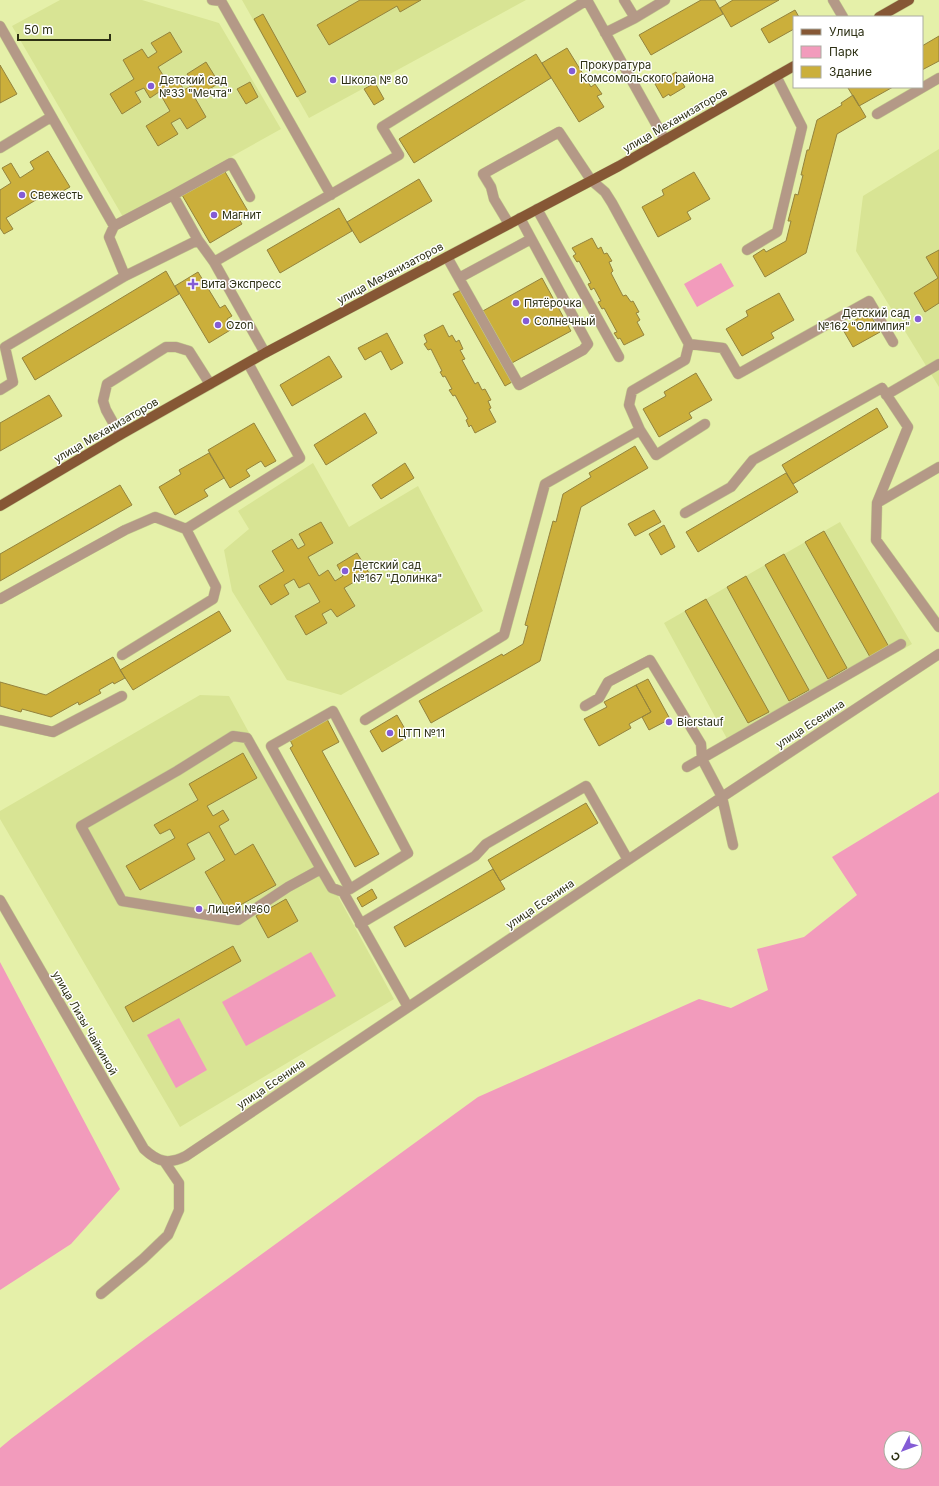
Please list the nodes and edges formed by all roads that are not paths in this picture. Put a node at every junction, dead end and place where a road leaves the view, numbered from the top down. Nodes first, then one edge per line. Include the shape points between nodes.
1 (212, 0) edge
2 (587, 0) edge
3 (624, 0) edge
4 (665, 0) edge
5 (833, 0) edge
6 (909, 0) edge
7 (842, 16) edge
8 (881, 16) edge
9 (635, 18) junction
10 (0, 26) edge
11 (605, 33) junction
12 (793, 67) edge
13 (776, 76) junction
14 (939, 78) edge
15 (923, 87) edge
16 (922, 88) edge
17 (877, 114) dead end
18 (51, 117) junction
19 (665, 140) junction
20 (0, 148) edge
21 (591, 180) junction
22 (173, 195) junction
23 (331, 195) junction
24 (250, 197) dead end
25 (538, 208) junction
26 (520, 218) junction
27 (509, 224) junction
28 (114, 226) junction
29 (531, 239) junction
30 (198, 240) junction
31 (747, 250) dead end
32 (447, 257) junction
33 (214, 262) junction
34 (125, 276) junction
35 (459, 278) junction
36 (893, 342) dead end
37 (689, 344) junction
38 (265, 353) junction
39 (619, 357) dead end
40 (248, 363) junction
41 (939, 364) edge
42 (210, 384) junction
43 (0, 390) edge
44 (886, 395) junction
45 (704, 424) dead end
46 (640, 430) junction
47 (120, 435) junction
48 (939, 467) edge
49 (876, 503) junction
50 (0, 506) edge
51 (685, 513) dead end
52 (186, 529) junction
53 (0, 599) edge
54 (939, 627) edge
55 (901, 644) dead end
56 (939, 654) edge
57 (122, 655) dead end
58 (122, 696) dead end
59 (585, 706) dead end
60 (0, 720) edge
61 (365, 720) dead end
62 (702, 759) junction
63 (687, 767) dead end
64 (722, 797) junction
65 (733, 845) dead end
66 (628, 860) junction
67 (321, 869) junction
68 (346, 891) junction
69 (0, 900) edge
70 (360, 924) junction
71 (408, 1007) junction
72 (152, 1157) joint
73 (164, 1161) junction
74 (102, 1294) dead end

1 - 23 street via 221,1
2 - 11 street
2 - 23 street via 382,127 399,155
3 - 9 street
4 - 9 street
5 - 7 street
6 - 8 main road
9 - 11 street
10 - 18 street
11 - 19 street
12 - 13 main road, улица Механизаторов
13 - 19 main road, улица Механизаторов
13 - 31 street via 802,126 777,232
14 - 15 street
16 - 17 street
18 - 20 street
18 - 28 street
19 - 21 main road, улица Механизаторов
21 - 25 main road, улица Механизаторов
21 - 27 street via 559,132 483,174
21 - 37 street via 605,192 612,203
22 - 24 street via 231,163
22 - 28 street
22 - 30 street
23 - 33 street
25 - 26 main road, улица Механизаторов
25 - 39 street
26 - 27 main road, улица Механизаторов
26 - 29 street
27 - 32 main road, улица Механизаторов
28 - 34 street via 109,237
29 - 35 street
29 - 35 street via 588,344 577,354 518,385
30 - 33 street
30 - 34 street
32 - 35 street
32 - 38 main road, улица Механизаторов
33 - 38 street
34 - 43 street via 5,347 14,382
36 - 37 street via 869,301 738,374 723,348
37 - 46 street via 685,360 632,391 629,405
38 - 40 main road, улица Механизаторов
40 - 42 main road, улица Механизаторов
40 - 52 street via 300,458
41 - 44 street
42 - 47 main road, улица Механизаторов
42 - 47 street via 189,351 166,347 107,384 103,401
44 - 49 street via 908,427
44 - 51 street via 882,388 753,460 731,487
45 - 46 street via 656,455
46 - 61 street via 545,484 504,635
47 - 50 main road, улица Механизаторов
48 - 49 street
49 - 54 street via 876,540
52 - 53 street via 155,517 124,530
52 - 57 street via 216,587 213,598
55 - 62 street
56 - 64 street, улица Есенина
58 - 60 street via 53,732
59 - 62 street via 599,698 608,682 650,660 701,744
62 - 63 street
62 - 64 street
64 - 65 street
64 - 66 street, улица Есенина
66 - 70 street via 586,786 486,844 476,856
66 - 71 street, улица Есенина
67 - 67 street via 247,738 233,736 81,826 122,901 238,920
67 - 68 street via 332,888
68 - 68 street via 271,746 333,711 408,853
68 - 70 street
69 - 72 street, улица Лизы Чайкиной via 144,1149
70 - 71 street
71 - 73 street, улица Есенина via 186,1156 176,1161
72 - 73 street, улица Есенина
73 - 74 street via 179,1183 179,1210 168,1235

